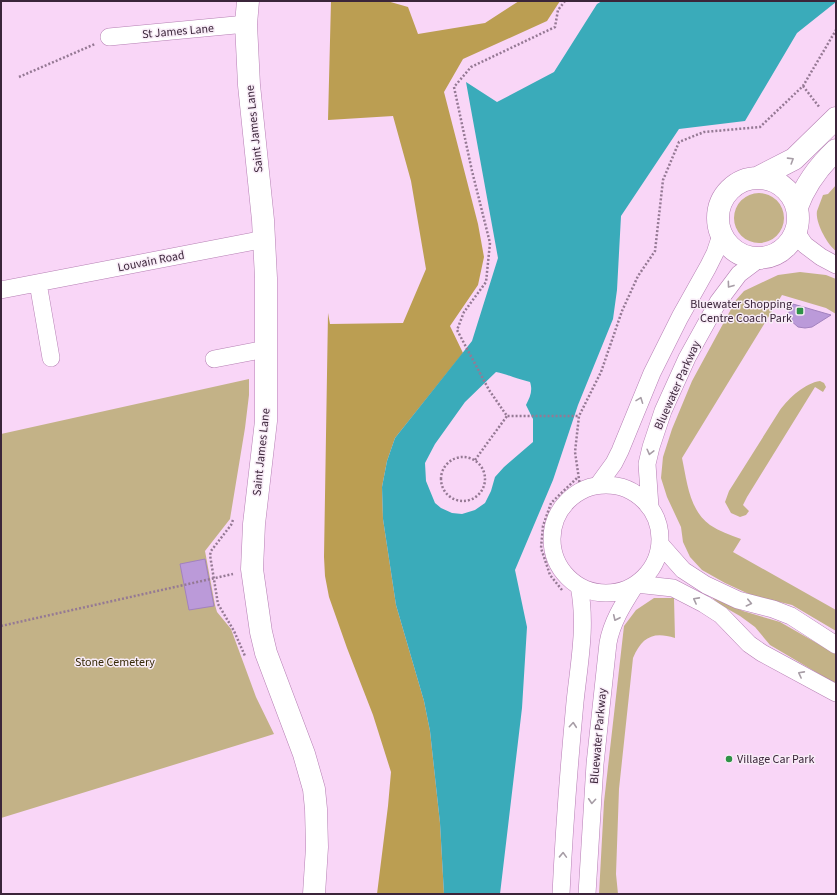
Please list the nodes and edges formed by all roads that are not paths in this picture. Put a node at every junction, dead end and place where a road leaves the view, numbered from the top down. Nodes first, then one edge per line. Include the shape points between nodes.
1 (248, 1) edge
2 (246, 24) junction
3 (109, 37) road end
4 (829, 114) edge
5 (836, 150) edge
6 (757, 178) junction
7 (797, 207) junction
8 (796, 232) junction
9 (721, 235) junction
10 (265, 239) junction
11 (759, 259) junction
12 (836, 265) edge
13 (38, 283) junction
14 (1, 290) edge
15 (266, 349) junction
16 (51, 358) dead end
17 (214, 359) dead end
18 (598, 485) junction
19 (650, 507) junction
20 (660, 544) junction
21 (636, 584) junction
22 (572, 590) junction
23 (836, 644) edge
24 (836, 692) edge
25 (314, 894) edge
26 (561, 894) edge
27 (587, 894) edge

1 - 2 street, Saint James Lane
2 - 3 street, St James Lane
2 - 10 street, Saint James Lane via 249,91
6 -> 4 street via 794,159
5 - 7 street via 810,181
6 - 7 street via 766,178 784,187
6 - 9 street via 740,182 726,193 718,213
7 - 8 street
8 - 11 street via 790,243 781,251
8 - 12 street via 804,245
9 - 11 street via 732,250 749,258
18 -> 9 street via 620,451 643,391 680,317 704,277
10 - 13 street, Louvain Road
10 - 15 street, Saint James Lane
11 -> 19 street, Bluewater Parkway via 739,274 718,302 687,358 663,411 647,464
13 - 14 street, Louvain Road
13 - 16 street
15 - 17 street
15 - 25 street, Saint James Lane via 266,421 254,524 252,569 266,654 304,754 314,789 317,832
18 - 19 street via 627,488 640,496
18 - 22 street via 579,484 559,510 553,523 553,552
19 - 20 street via 657,518
20 - 21 street via 653,567
20 -> 23 street via 683,570 706,585 738,600 773,608 791,616
21 - 22 street via 623,591 608,594
24 -> 21 street via 762,654 721,615 704,604 673,588
21 -> 27 street, Bluewater Parkway via 616,618 608,643 595,764
26 -> 22 street via 583,628 583,613

